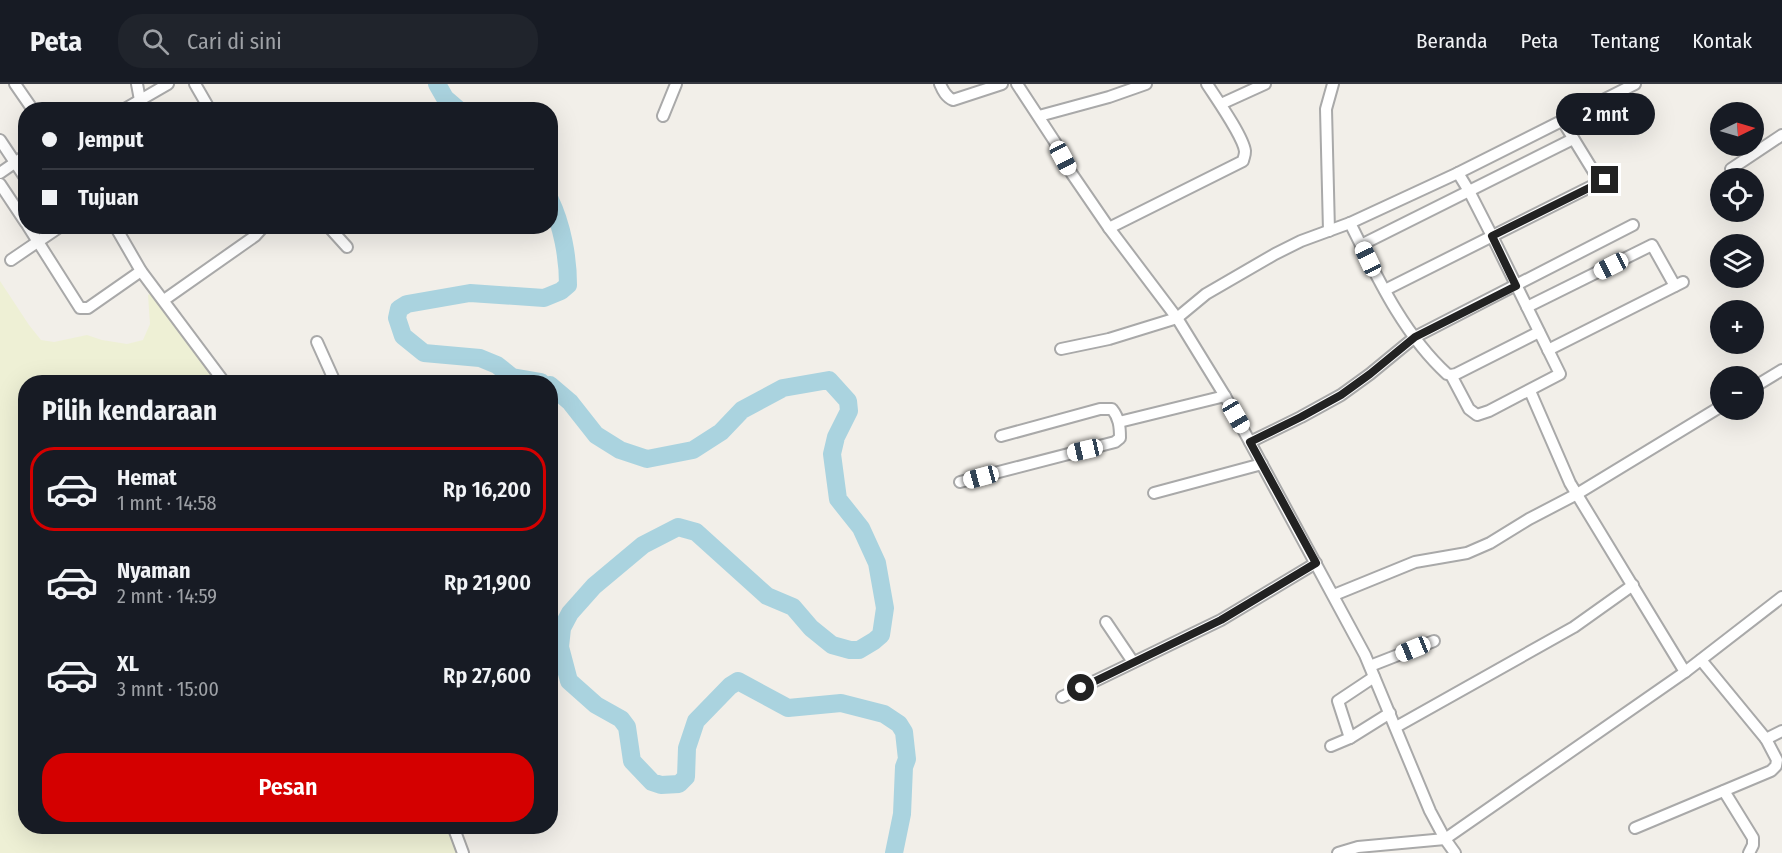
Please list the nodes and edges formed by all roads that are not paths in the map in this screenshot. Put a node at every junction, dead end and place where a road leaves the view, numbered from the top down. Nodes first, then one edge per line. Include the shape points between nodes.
1 (15, 84) edge
2 (137, 84) edge
3 (168, 84) edge
4 (195, 84) edge
5 (676, 84) edge
6 (940, 84) edge
7 (1002, 84) edge
8 (1018, 84) edge
9 (1146, 84) edge
10 (1207, 84) edge
11 (1266, 84) edge
12 (1333, 84) edge
13 (1635, 84) edge
14 (140, 100) junction
15 (27, 102) edge
16 (137, 102) edge
17 (205, 102) edge
18 (1221, 104) junction
19 (663, 116) dead end
20 (1039, 116) junction
21 (1562, 120) junction
22 (1782, 135) edge
23 (1573, 139) junction
24 (0, 140) edge
25 (18, 161) edge
26 (15, 163) junction
27 (18, 167) edge
28 (1732, 168) edge
29 (0, 173) edge
30 (1458, 173) junction
31 (0, 184) edge
32 (1469, 191) junction
33 (18, 211) edge
34 (1350, 223) junction
35 (1633, 225) dead end
36 (1109, 228) junction
37 (1329, 231) junction
38 (33, 234) edge
39 (48, 234) edge
40 (120, 234) edge
41 (257, 234) edge
42 (335, 234) edge
43 (1492, 236) junction
44 (37, 241) junction
45 (1361, 245) junction
46 (347, 247) dead end
47 (11, 260) dead end
48 (141, 271) junction
49 (1516, 286) junction
50 (1384, 290) junction
51 (164, 300) junction
52 (1527, 307) junction
53 (1177, 318) junction
54 (1539, 332) junction
55 (1415, 337) junction
56 (317, 342) dead end
57 (1061, 349) dead end
58 (1548, 350) junction
59 (1782, 370) edge
60 (219, 375) edge
61 (332, 375) edge
62 (1451, 375) junction
63 (1764, 381) edge
64 (1530, 391) junction
65 (1225, 396) junction
66 (1710, 413) edge
67 (1119, 422) junction
68 (1001, 436) dead end
69 (1250, 442) junction
70 (1262, 464) junction
71 (960, 482) dead end
72 (1154, 493) dead end
73 (1577, 494) junction
74 (1316, 563) junction
75 (1633, 585) junction
76 (1334, 595) junction
77 (1782, 597) edge
78 (1106, 622) dead end
79 (1434, 641) dead end
80 (1701, 660) junction
81 (1133, 662) junction
82 (1372, 672) junction
83 (1686, 672) junction
84 (1062, 697) dead end
85 (1390, 714) junction
86 (1396, 727) junction
87 (1782, 730) edge
88 (1350, 738) junction
89 (1766, 739) junction
90 (1331, 746) dead end
91 (1724, 791) junction
92 (1635, 828) dead end
93 (456, 834) edge
94 (1445, 839) junction
95 (1411, 848) edge
96 (1358, 850) edge
97 (463, 853) edge
98 (1338, 853) edge
99 (1455, 853) edge
100 (1749, 853) edge

1 - 15 street
2 - 14 street
3 - 14 street
4 - 17 street
5 - 19 street
6 - 7 street via 953,100
8 - 20 street
9 - 20 street
10 - 18 street
11 - 18 street
12 - 37 street via 1326,109
13 - 21 street
14 - 16 street
18 - 36 street via 1243,144 1243,160
20 - 36 street
21 - 23 street
21 - 30 street
22 - 28 street
23 - 32 street
23 - 43 street via 1604,180
24 - 26 street
25 - 26 street
26 - 27 street
26 - 29 street
30 - 32 street
30 - 34 street
31 - 33 street
32 - 43 street
32 - 45 street
34 - 37 street
34 - 45 street
35 - 49 street
36 - 53 street
37 - 53 street via 1257,264 1206,294
38 - 44 street
39 - 44 street
40 - 48 street
41 - 51 street
42 - 46 street
43 - 49 street
43 - 50 street
44 - 47 street
44 - 48 street via 83,309
45 - 50 street
48 - 51 street
49 - 52 street
49 - 55 street
50 - 55 street
51 - 60 street
52 - 54 street
52 - 58 street via 1652,245 1679,284
53 - 57 street
53 - 65 street
54 - 58 street
54 - 62 street
55 - 62 street via 1426,355
55 - 69 street via 1341,395
56 - 61 street
58 - 64 street via 1560,375
59 - 63 street
62 - 64 street via 1469,409 1477,415
64 - 73 street
65 - 67 street
65 - 69 street
66 - 73 street
67 - 68 street via 1112,409 1100,409
67 - 71 street via 1120,438 1115,442
69 - 70 street
70 - 72 street
70 - 74 street
73 - 75 street
73 - 76 street via 1467,554 1415,562
74 - 76 street
74 - 81 street via 1221,620
75 - 83 street
75 - 86 street via 1574,627
76 - 82 street
77 - 80 street
78 - 81 street
79 - 82 street
80 - 83 street
80 - 89 street
81 - 84 street
82 - 85 street
82 - 88 street via 1338,701
83 - 94 street
85 - 86 street
85 - 88 street
86 - 94 street
87 - 89 street
88 - 90 street
89 - 91 street via 1777,759 1776,766
91 - 92 street
91 - 100 street via 1753,838
93 - 97 street
94 - 95 street
94 - 99 street
95 - 96 street
96 - 98 street

